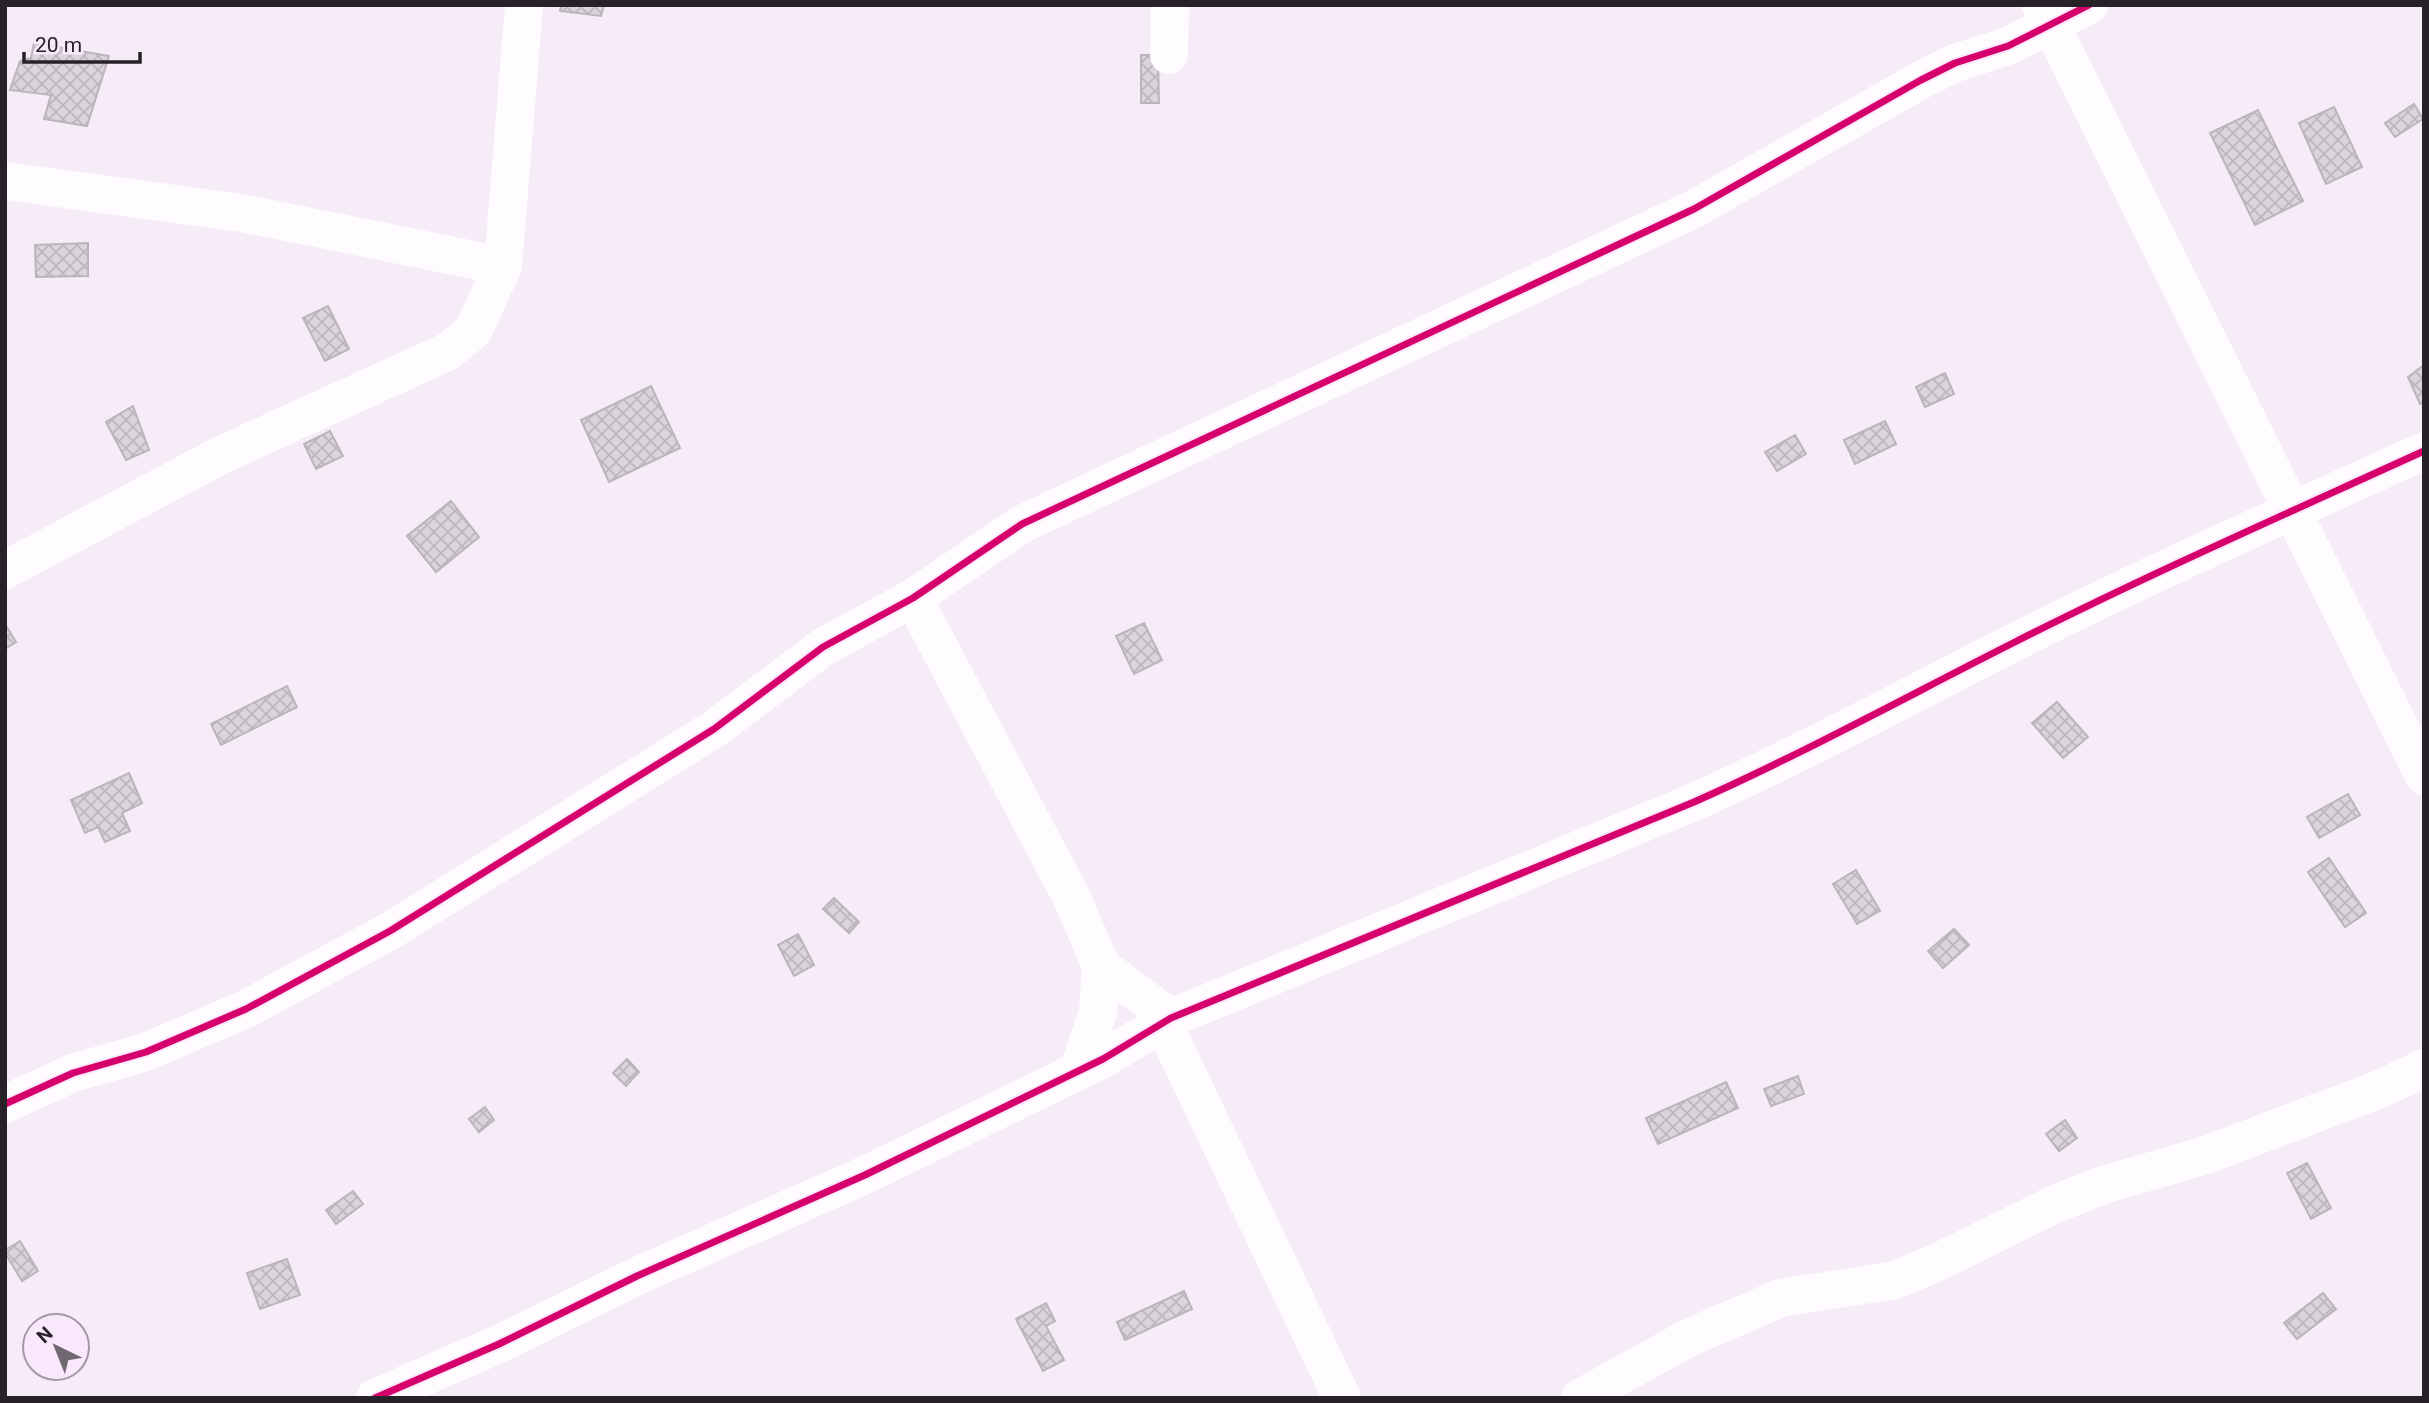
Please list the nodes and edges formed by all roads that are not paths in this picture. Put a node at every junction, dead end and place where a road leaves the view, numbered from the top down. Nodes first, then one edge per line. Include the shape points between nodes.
1 (523, 5) edge
2 (1170, 5) edge
3 (2089, 5) edge
4 (2046, 14) edge
5 (1170, 55) dead end
6 (5, 181) edge
7 (503, 266) junction
8 (2424, 451) edge
9 (2293, 510) junction
10 (5, 570) edge
11 (913, 598) junction
12 (2424, 776) edge
13 (1101, 967) junction
14 (1167, 1021) junction
15 (2424, 1068) edge
16 (1078, 1071) junction
17 (5, 1104) edge
18 (375, 1398) edge
19 (1342, 1398) edge
20 (1580, 1398) edge

1 - 7 street
2 - 5 street
3 - 4 street
4 - 9 street
4 - 11 street via 2008,46 1921,80 1694,209 1021,524
6 - 7 street via 242,213
7 - 10 street via 473,331 447,352 221,455
8 - 9 street
9 - 12 street
9 - 14 street via 2200,551 1755,775
11 - 13 street via 1073,900
11 - 17 street via 823,647 714,729 636,779 299,982 176,1040 73,1073
13 - 14 street
13 - 16 street via 1098,1012
14 - 16 street
14 - 19 street
15 - 20 street via 2203,1156 2055,1204 1895,1280 1781,1298 1690,1337
16 - 18 street via 865,1175

